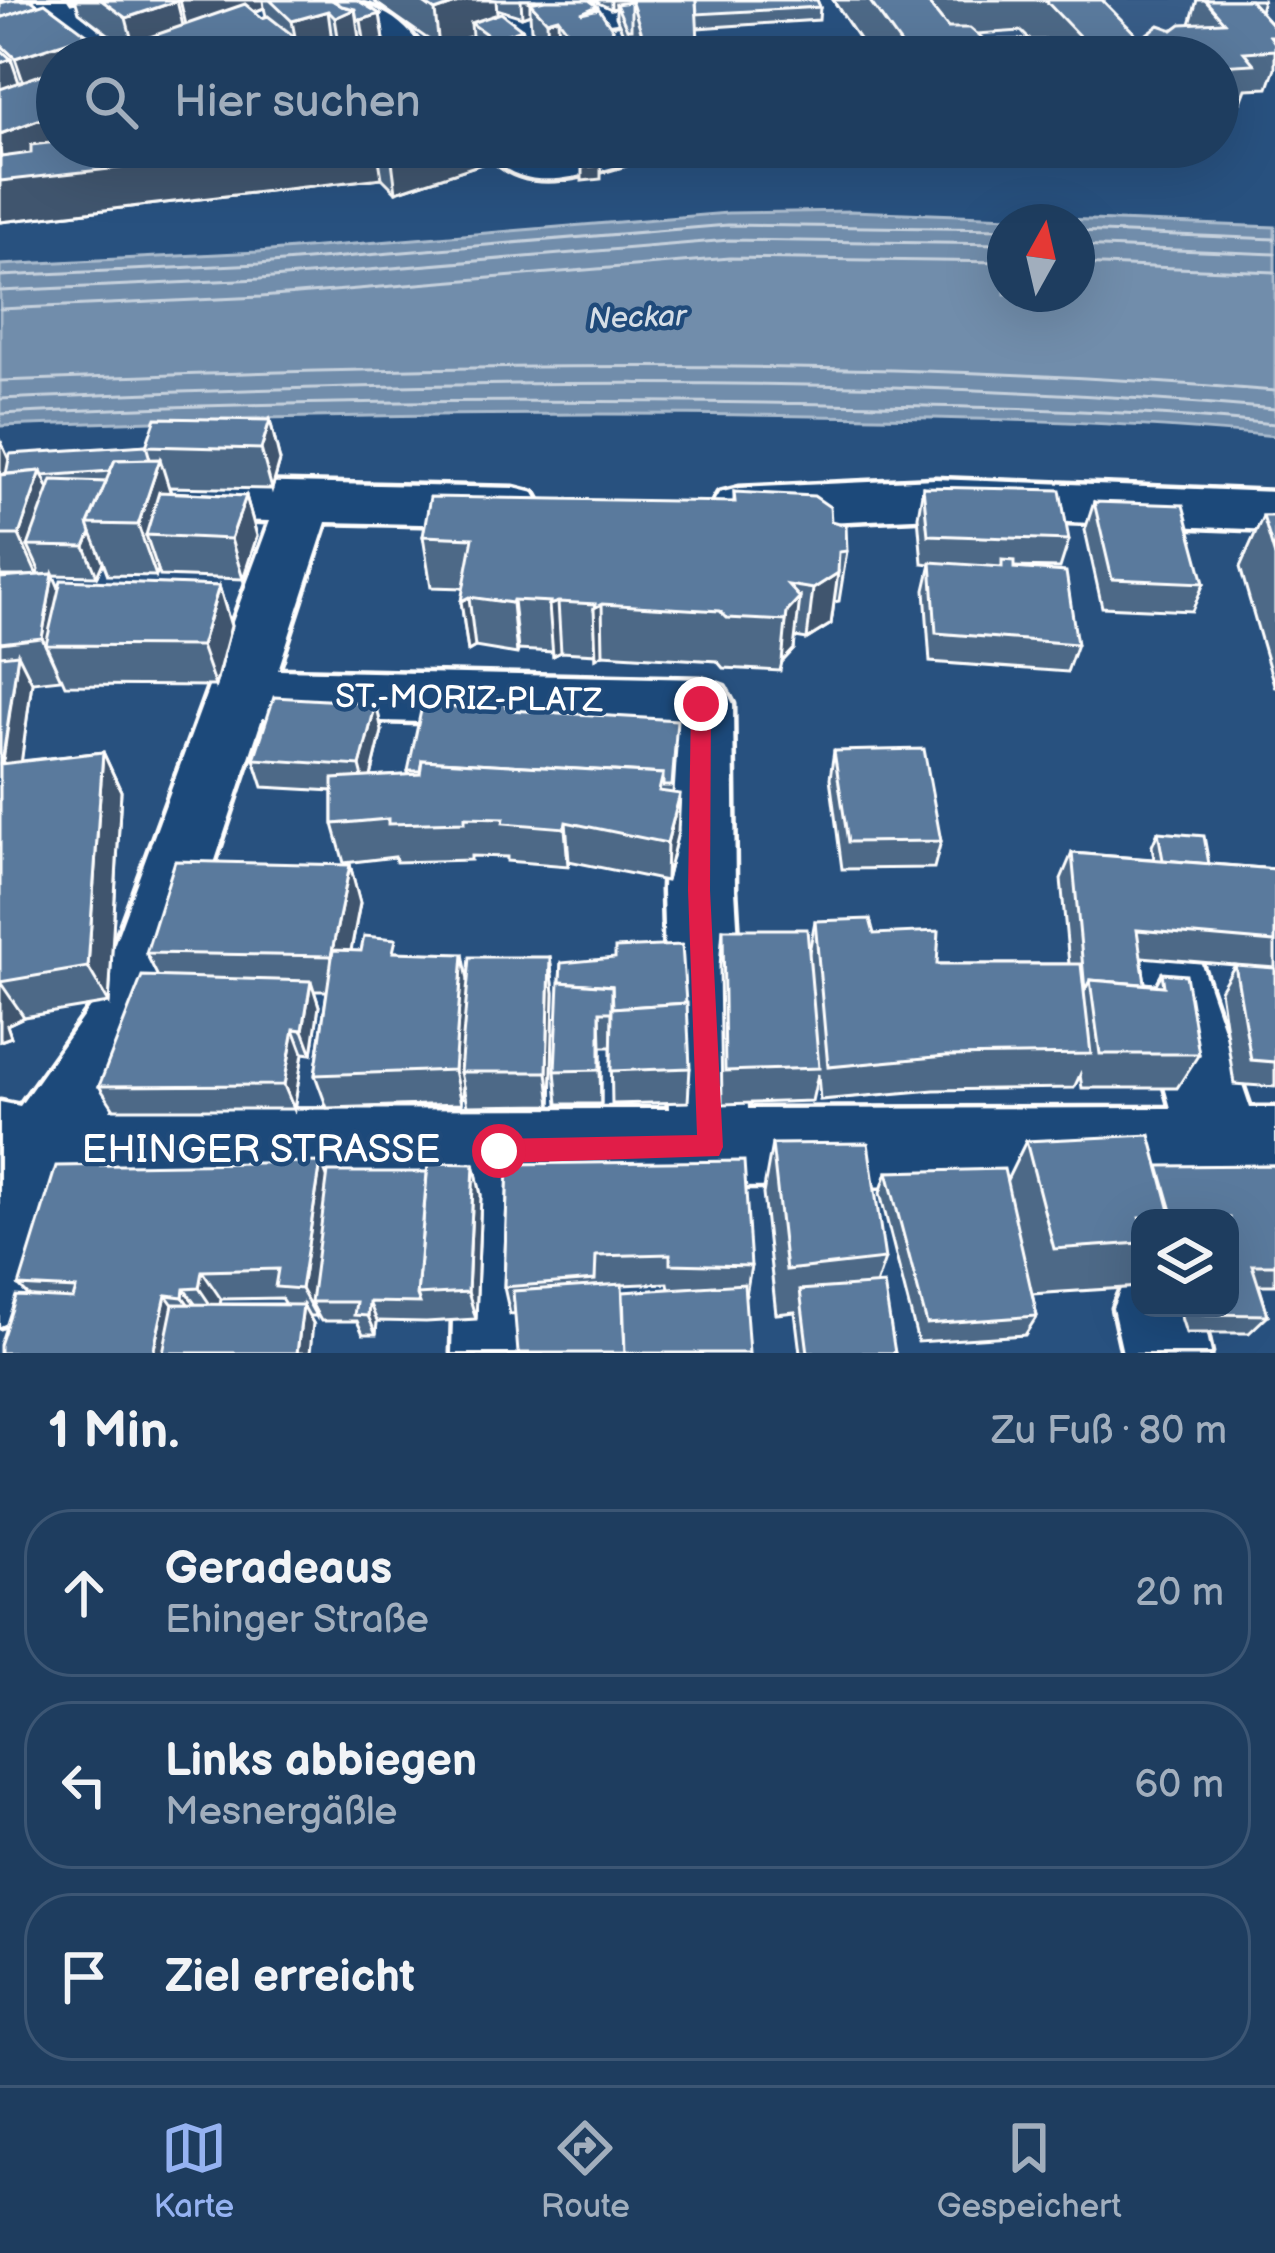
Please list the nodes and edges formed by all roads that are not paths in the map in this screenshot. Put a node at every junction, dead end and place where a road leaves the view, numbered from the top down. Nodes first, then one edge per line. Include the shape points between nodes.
1 (97, 0) edge
2 (335, 0) edge
3 (452, 0) edge
4 (686, 0) edge
5 (744, 0) edge
6 (45, 6) edge
7 (587, 15) junction
8 (0, 26) edge
9 (84, 36) edge
10 (392, 36) edge
11 (605, 36) edge
12 (304, 504) junction
13 (0, 507) edge
14 (576, 508) edge
15 (686, 508) edge
16 (1275, 512) edge
17 (238, 693) junction
18 (1172, 979) edge
19 (19, 1145) edge
20 (710, 1147) junction
21 (1249, 1147) edge
22 (499, 1151) junction
23 (0, 1282) edge
24 (1159, 1317) edge
25 (496, 1353) edge
26 (1167, 1353) edge

1 - 6 street
2 - 10 street
3 - 7 street via 518,25
4 - 5 street
4 - 7 street
6 - 8 street
6 - 9 street
7 - 11 street
12 - 13 street via 97,498
12 - 14 street
12 - 17 street via 243,608
15 - 16 street via 935,498
17 - 19 street via 124,1021
17 - 20 street, ST.-MORIZ-PLATZ via 701,704
18 - 21 street
19 - 22 street, EHINGER STRASSE
19 - 23 street
20 - 21 street, EHINGER STRASSE via 1127,1180
20 - 22 street, EHINGER STRASSE
22 - 25 street
24 - 26 street

